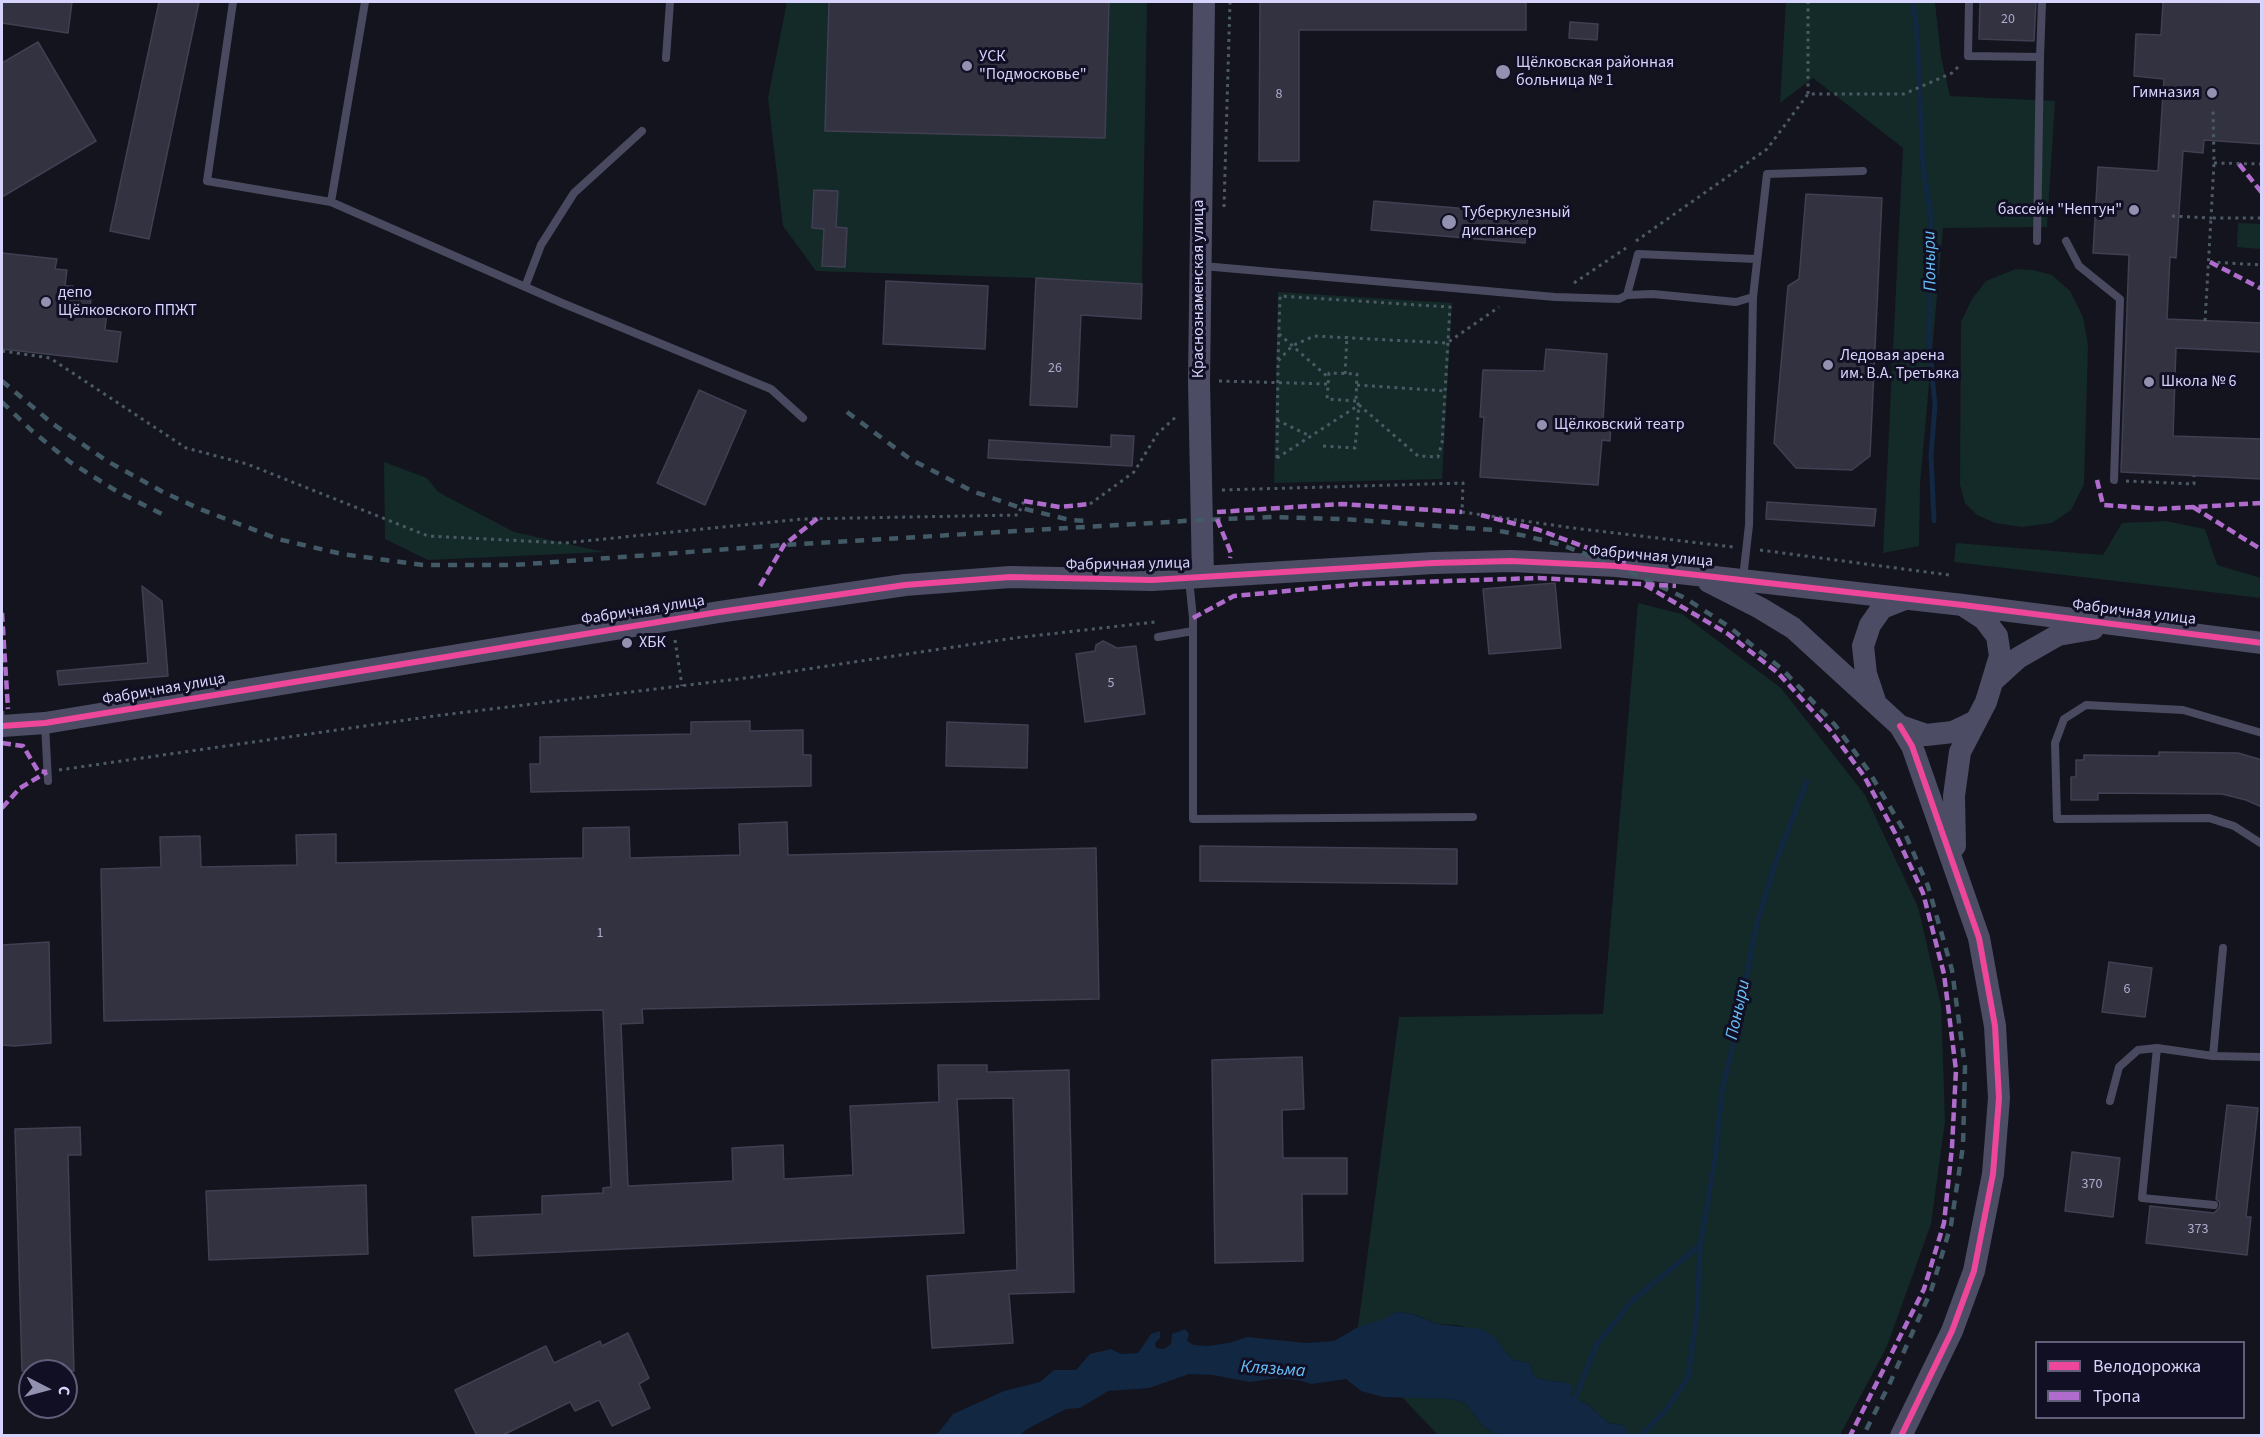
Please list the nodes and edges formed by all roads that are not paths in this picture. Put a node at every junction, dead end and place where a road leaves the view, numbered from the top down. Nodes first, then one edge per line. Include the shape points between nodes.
1 (233, 2) edge
2 (365, 2) edge
3 (670, 2) edge
4 (1204, 2) edge
5 (1969, 2) edge
6 (2042, 2) edge
7 (2040, 57) junction
8 (666, 58) dead end
9 (642, 131) dead end
10 (1863, 171) dead end
11 (331, 202) junction
12 (2037, 241) dead end
13 (2066, 241) dead end
14 (1756, 259) junction
15 (1199, 265) junction
16 (525, 287) junction
17 (1627, 295) junction
18 (1753, 297) junction
19 (803, 418) dead end
20 (2114, 480) road end
21 (1688, 573) junction
22 (1196, 578) junction
23 (1743, 580) junction
24 (1915, 600) junction
25 (1963, 605) junction
26 (2118, 625) junction
27 (1193, 631) junction
28 (1158, 637) dead end
29 (2262, 643) edge
30 (1994, 680) junction
31 (1875, 703) junction
32 (1974, 722) junction
33 (45, 723) junction
34 (2, 726) edge
35 (1900, 726) junction
36 (2262, 733) edge
37 (48, 776) road end
38 (1473, 816) dead end
39 (2262, 844) edge
40 (1955, 866) junction
41 (2223, 948) dead end
42 (2157, 1048) junction
43 (2213, 1056) junction
44 (2262, 1057) edge
45 (2110, 1101) dead end
46 (2214, 1205) dead end
47 (1901, 1436) edge

1 - 11 lane via 207,181
2 - 11 lane
3 - 8 lane
4 - 15 street, Краснознаменская улица
5 - 7 lane via 1968,56
6 - 7 lane
7 - 12 lane
9 - 16 lane via 574,193 541,245
10 - 14 lane via 1767,174
11 - 16 lane
13 - 20 lane via 2079,266 2120,299
14 - 17 lane via 1638,254
14 - 18 lane
15 - 17 lane via 1555,297 1619,299
15 - 22 street, Краснознаменская улица
16 - 19 lane via 771,389
17 - 18 lane via 1736,302
18 - 23 lane via 1749,525
21 - 22 street, Фабричная улица via 1511,561
21 - 23 street, Фабричная улица
21 - 31 street, Фабричная улица via 1793,628
22 - 27 lane
22 - 33 street, Фабричная улица via 1010,578 905,585 624,627
23 - 24 street, Фабричная улица
24 - 25 street, Фабричная улица
24 - 31 street via 1882,608 1870,625 1863,646
25 - 26 street, Фабричная улица
25 - 30 street, Фабричная улица via 1984,619 1997,636 2000,656
26 - 29 street, Фабричная улица
26 - 30 street, Фабричная улица via 2058,635 2018,658
27 - 28 lane
27 - 38 lane via 1193,819
30 - 32 street, Фабричная улица
31 - 35 street, Фабричная улица
32 - 35 street, Фабричная улица via 1953,732 1926,735
32 - 40 street via 1960,752 1954,796
33 - 34 street, Фабричная улица
33 - 37 lane
35 - 40 street via 1912,746
36 - 39 lane via 2183,710 2086,705 2064,719 2055,743 2057,819 2209,818 2234,826
40 - 47 street via 1979,938 1995,1026 1999,1098 1994,1174 1979,1249 1963,1301
41 - 43 lane
42 - 43 lane
42 - 45 lane via 2138,1050 2119,1067
42 - 46 lane via 2142,1198
43 - 44 lane

